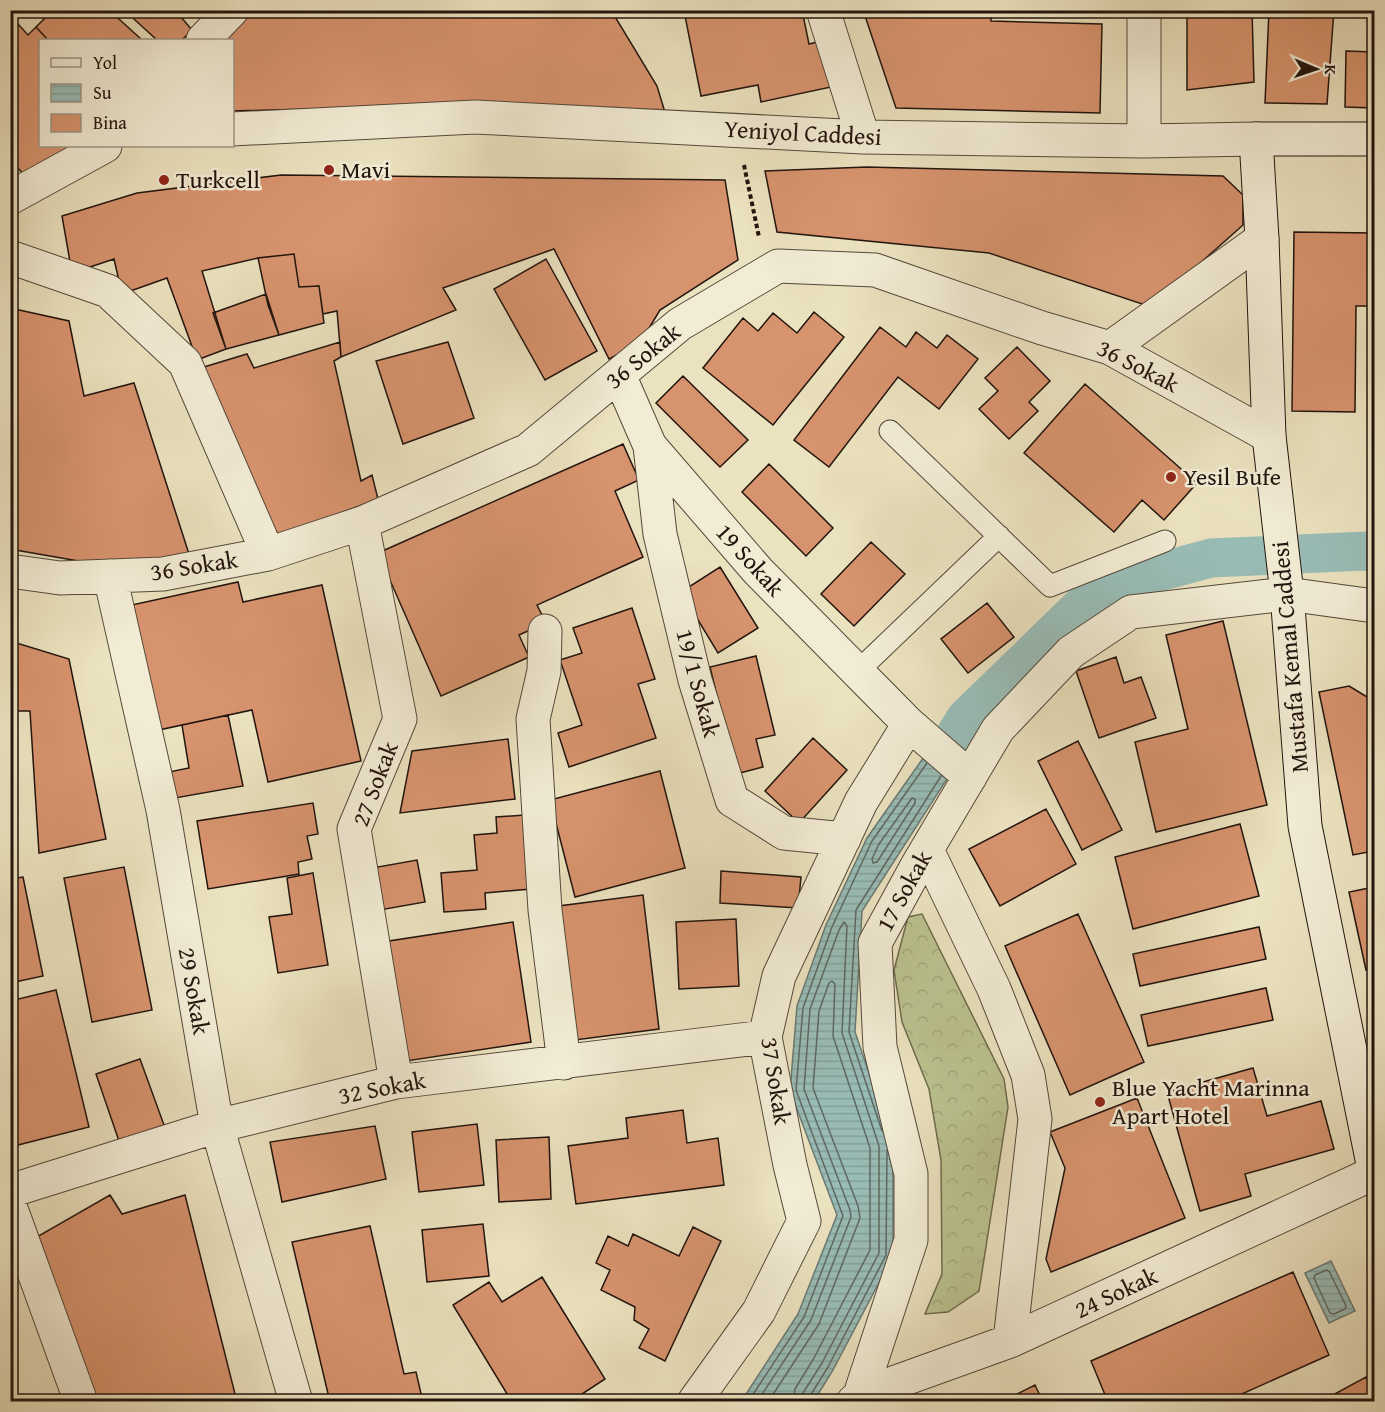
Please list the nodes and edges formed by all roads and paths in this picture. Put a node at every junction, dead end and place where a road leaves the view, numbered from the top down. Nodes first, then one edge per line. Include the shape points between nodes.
1 (232, 10) edge
2 (823, 10) edge
3 (1144, 10) edge
4 (204, 39) edge
5 (234, 129) edge
6 (737, 130) junction
7 (863, 136) junction
8 (1256, 139) junction
9 (1374, 139) edge
10 (1144, 141) junction
11 (103, 147) edge
12 (17, 184) edge
13 (1262, 239) junction
14 (10, 257) edge
15 (766, 273) junction
16 (1110, 348) junction
17 (619, 375) junction
18 (890, 431) dead end
19 (1269, 436) junction
20 (650, 446) junction
21 (363, 523) junction
22 (999, 536) junction
23 (1166, 541) dead end
24 (268, 554) junction
25 (10, 571) edge
26 (110, 576) junction
27 (1287, 594) junction
28 (1374, 606) edge
29 (545, 631) dead end
30 (857, 672) junction
31 (909, 724) junction
32 (970, 777) junction
33 (844, 839) junction
34 (927, 850) junction
35 (765, 1037) junction
36 (564, 1063) junction
37 (396, 1082) junction
38 (217, 1126) junction
39 (1374, 1171) edge
40 (10, 1191) edge
41 (10, 1206) edge
42 (1010, 1341) junction
43 (856, 1398) edge
44 (81, 1401) edge
45 (296, 1401) edge
46 (694, 1401) edge

1 - 4 street
2 - 7 street
3 - 10 street
5 - 6 street, Yeniyol Caddesi via 475,117
6 - 7 street, Yeniyol Caddesi
6 - 15 path
7 - 10 street, Yeniyol Caddesi
8 - 9 street, Yeniyol Caddesi
8 - 10 street, Yeniyol Caddesi
8 - 13 street, Mustafa Kemal Caddesi
11 - 12 street
13 - 16 street
13 - 19 street, Mustafa Kemal Caddesi
14 - 24 street via 108,291 185,363
15 - 16 street, 36 Sokak via 778,266 875,270
15 - 17 street, 36 Sokak via 680,324
16 - 19 street, 36 Sokak
17 - 20 street, 19 Sokak
17 - 21 street, 36 Sokak via 528,450
18 - 22 lane
19 - 27 street, Mustafa Kemal Caddesi
20 - 30 street, 19 Sokak via 758,571
20 - 33 street, 19/1 Sokak via 660,534 695,680 732,800 784,832
21 - 24 street, 36 Sokak
21 - 37 street, 27 Sokak via 400,719 354,829
22 - 23 lane via 1050,586
22 - 30 lane
24 - 26 street, 36 Sokak via 163,574
25 - 26 street, 36 Sokak via 60,578
26 - 38 street, 29 Sokak via 163,810
27 - 28 street, 17 Sokak
27 - 32 street, 17 Sokak via 1131,612 1071,652 998,729
27 - 39 street, Mustafa Kemal Caddesi via 1305,826
29 - 36 street via 544,671 533,719 545,910
30 - 31 street, 19 Sokak
31 - 32 street, 19 Sokak
31 - 33 street, 37 Sokak via 861,802
32 - 34 street, 17 Sokak
33 - 35 street, 37 Sokak via 779,976
34 - 42 street via 994,989 1028,1075 1035,1119
34 - 43 street, 17 Sokak via 876,943 880,1047 911,1174 911,1240
35 - 36 street, 32 Sokak
35 - 46 street, 37 Sokak via 804,1221 759,1311
36 - 37 street, 32 Sokak
37 - 38 street, 32 Sokak
38 - 40 street, 32 Sokak
38 - 45 street, 29 Sokak
39 - 42 street, 24 Sokak
41 - 44 street
42 - 43 street, 24 Sokak

